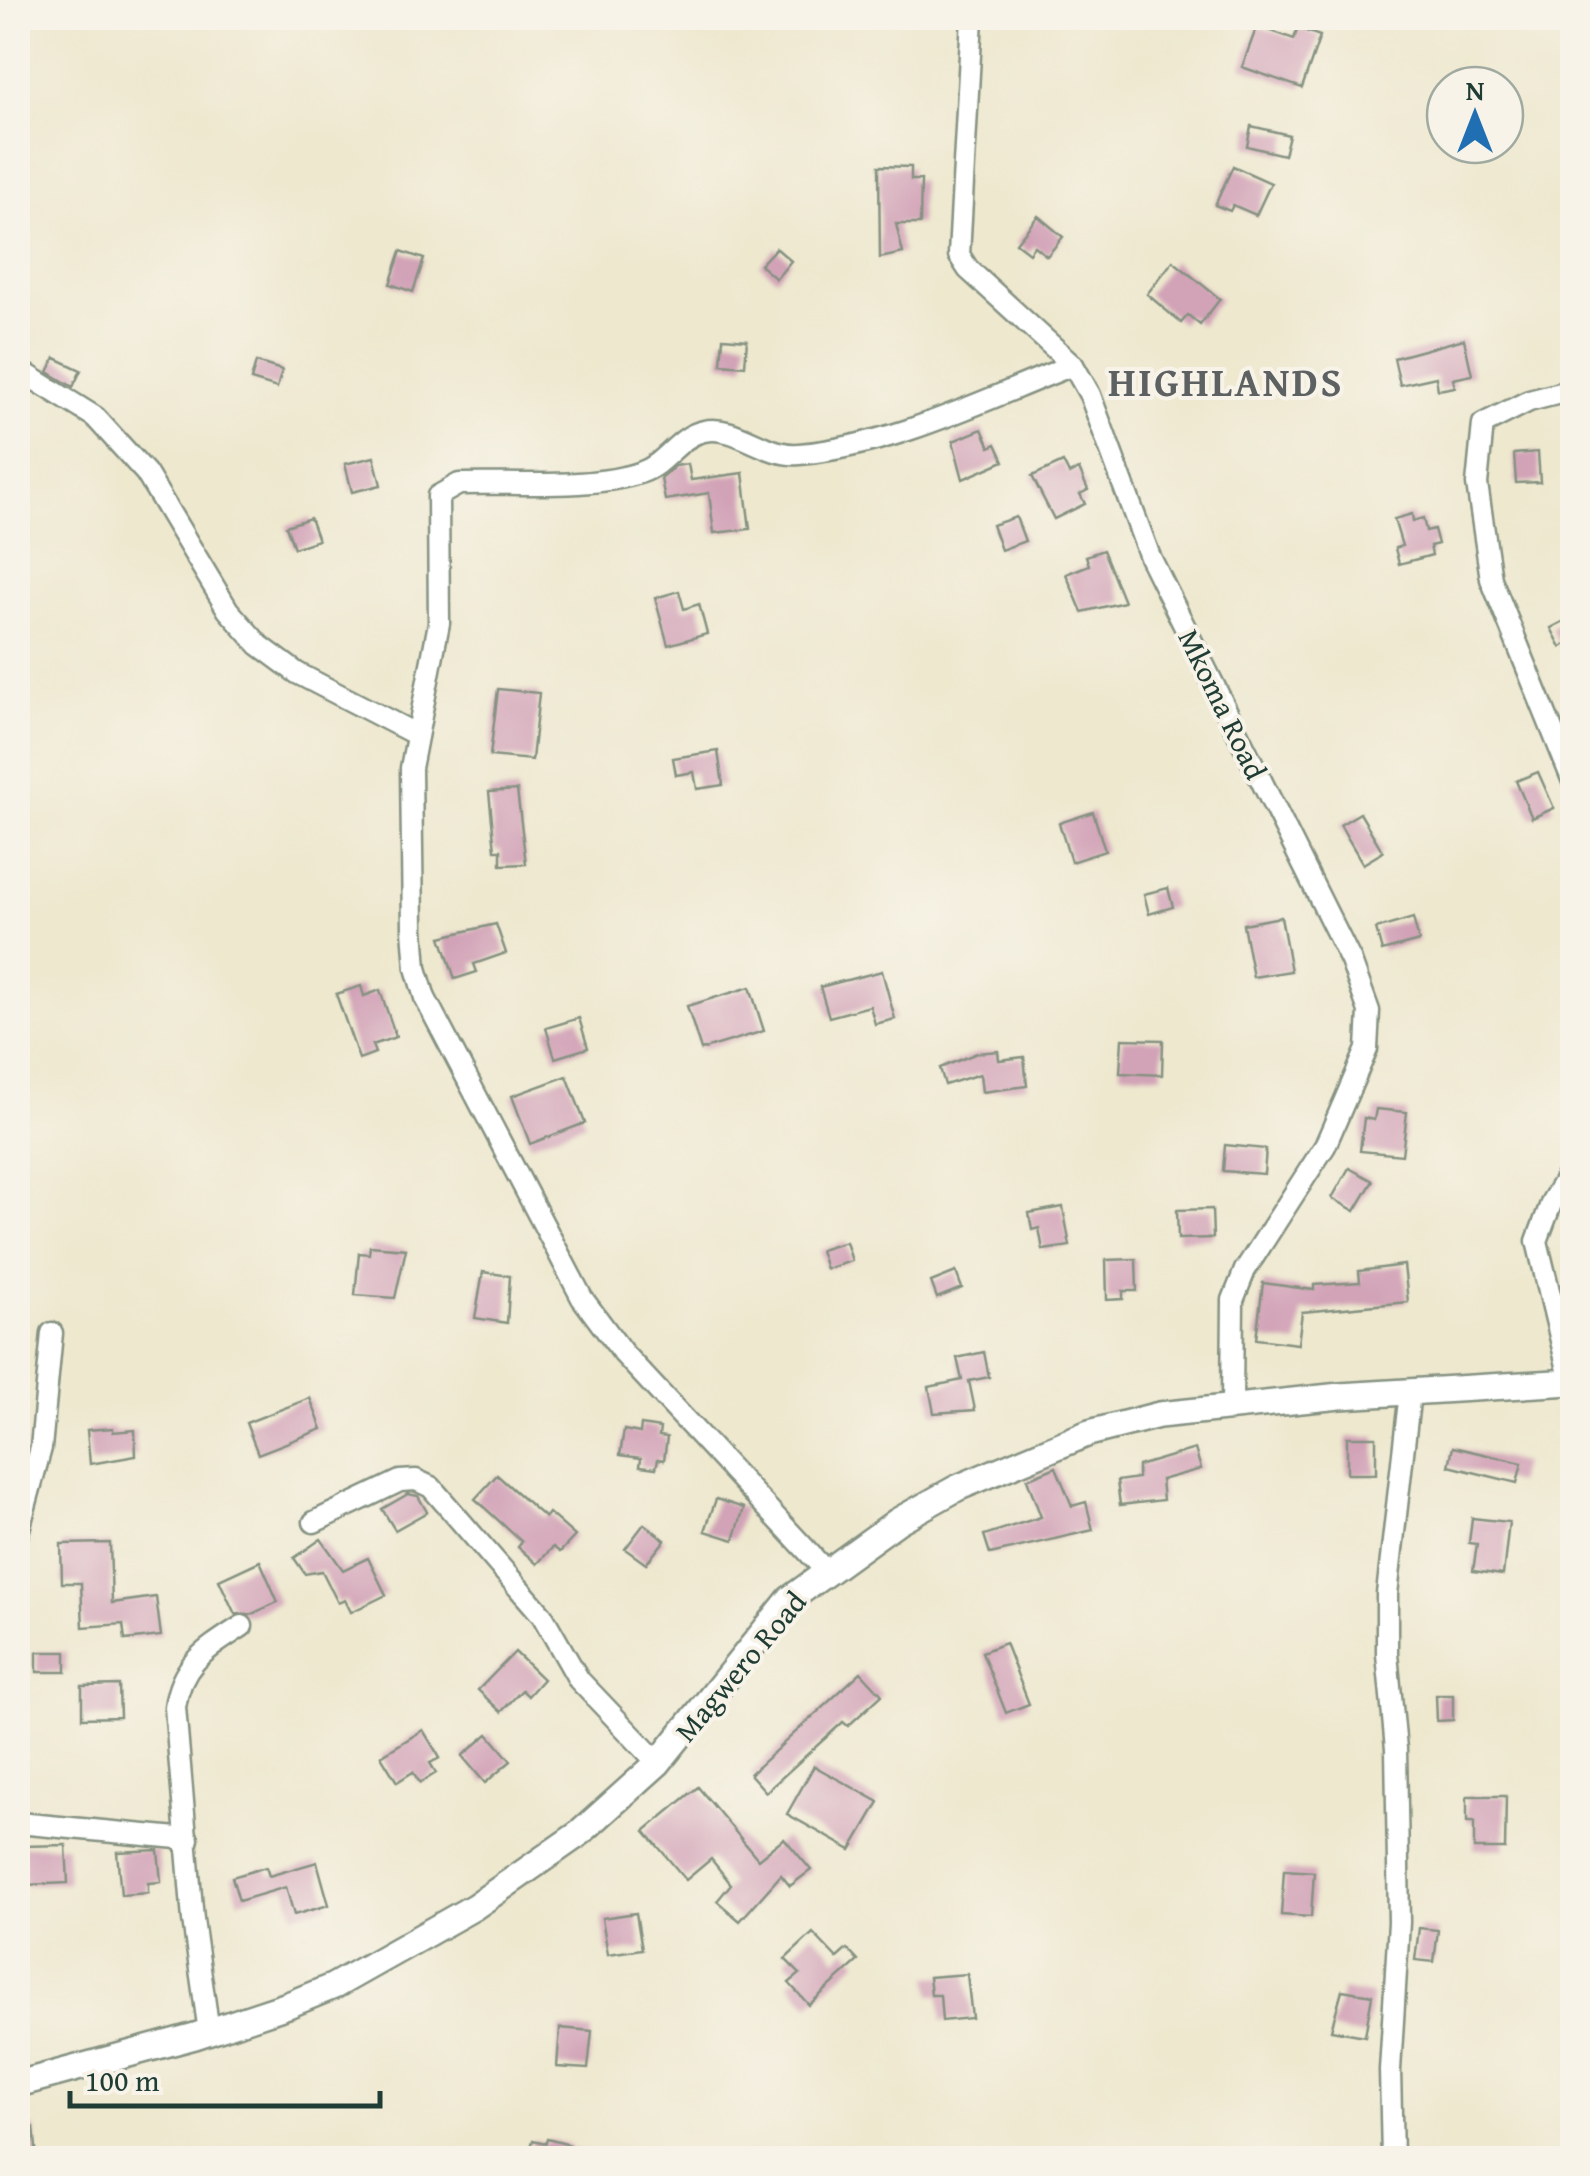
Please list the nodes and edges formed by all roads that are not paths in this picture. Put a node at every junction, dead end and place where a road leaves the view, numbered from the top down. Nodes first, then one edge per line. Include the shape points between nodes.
1 (972, 18) edge
2 (1074, 364) junction
3 (18, 370) edge
4 (1572, 390) edge
5 (418, 736) junction
6 (1572, 779) edge
7 (1572, 1168) edge
8 (52, 1334) dead end
9 (1572, 1382) edge
10 (1410, 1392) junction
11 (1232, 1405) junction
12 (314, 1522) dead end
13 (18, 1533) edge
14 (826, 1570) junction
15 (242, 1626) dead end
16 (658, 1764) junction
17 (18, 1823) edge
18 (188, 1839) junction
19 (209, 2032) junction
20 (18, 2084) edge
21 (1392, 2158) edge

1 - 2 street, Mkoma Road via 958,254
2 - 5 street via 860,447 793,455 706,430 686,437 647,471 618,479 444,489 438,496 439,623
2 - 11 street, Mkoma Road via 1150,558 1351,961 1368,1011 1366,1048 1325,1146 1264,1234 1233,1300
3 - 5 street via 95,417 146,473 228,610 259,646
4 - 6 street via 1529,401 1483,424 1478,484 1491,579
5 - 14 street via 411,768 413,929 425,998 582,1298 623,1354
7 - 9 street via 1537,1241
8 - 13 street via 41,1448
9 - 10 street, Magwero Road
10 - 11 street, Magwero Road
10 - 21 street via 1387,1594 1399,1922
11 - 14 street, Magwero Road via 1124,1422 1046,1450 942,1496
12 - 16 street via 400,1481 430,1488 542,1614 579,1680
14 - 16 street, Magwero Road via 780,1610
15 - 18 street via 193,1658 178,1683
16 - 19 street, Magwero Road via 539,1865 420,1940 334,1986
17 - 18 street
18 - 19 street
19 - 20 street, Magwero Road

